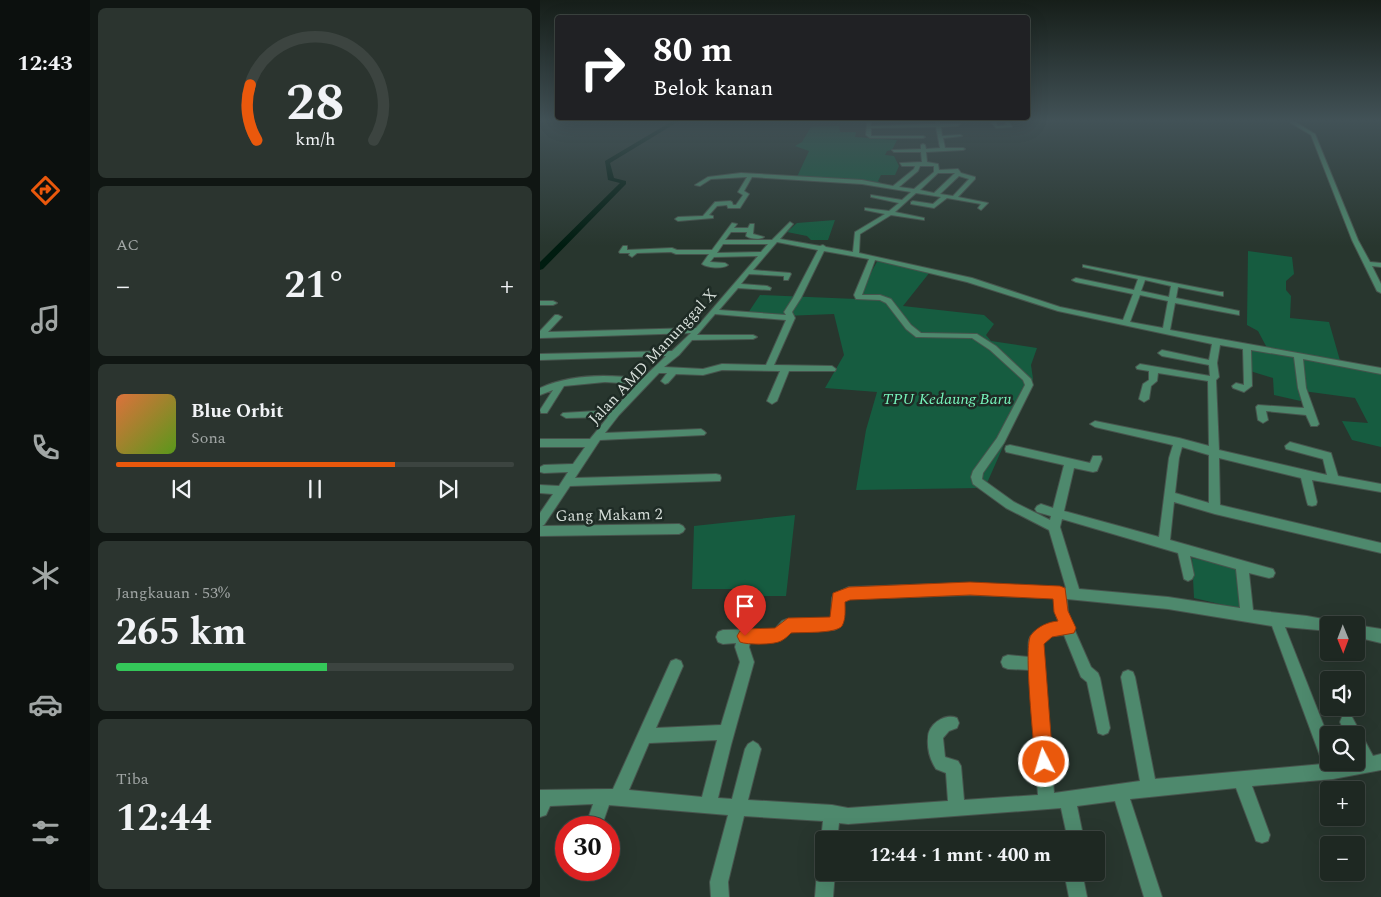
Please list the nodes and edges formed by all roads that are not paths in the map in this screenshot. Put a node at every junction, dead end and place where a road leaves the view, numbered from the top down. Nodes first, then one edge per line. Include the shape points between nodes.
1 (905, 162) edge
2 (922, 162) edge
3 (929, 162) edge
4 (1324, 162) edge
5 (918, 165) junction
6 (937, 172) junction
7 (958, 174) junction
8 (750, 177) junction
9 (698, 184) dead end
10 (885, 186) junction
11 (895, 187) junction
12 (916, 191) junction
13 (936, 194) junction
14 (946, 196) junction
15 (954, 198) junction
16 (966, 200) junction
17 (904, 202) junction
18 (913, 203) dead end
19 (959, 208) dead end
20 (981, 208) dead end
21 (867, 209) dead end
22 (889, 214) junction
23 (705, 217) junction
24 (714, 217) dead end
25 (678, 219) dead end
26 (922, 219) dead end
27 (734, 224) dead end
28 (790, 224) dead end
29 (730, 230) junction
30 (775, 240) junction
31 (721, 242) junction
32 (625, 247) dead end
33 (822, 247) junction
34 (713, 253) junction
35 (856, 253) junction
36 (762, 254) junction
37 (872, 257) junction
38 (1367, 264) junction
39 (726, 265) dead end
40 (1381, 265) edge
41 (1085, 266) dead end
42 (748, 272) junction
43 (1142, 278) junction
44 (786, 279) dead end
45 (1076, 280) dead end
46 (1175, 285) junction
47 (736, 286) junction
48 (767, 288) dead end
49 (1381, 291) edge
50 (1136, 294) junction
51 (1220, 294) dead end
52 (1172, 301) junction
53 (540, 303) edge
54 (553, 303) dead end
55 (713, 312) junction
56 (1236, 313) dead end
57 (558, 317) dead end
58 (791, 318) junction
59 (1126, 323) junction
60 (698, 330) junction
61 (1166, 332) junction
62 (540, 336) edge
63 (752, 337) dead end
64 (690, 338) junction
65 (1216, 342) junction
66 (1247, 347) junction
67 (676, 353) junction
68 (1162, 353) dead end
69 (1298, 356) junction
70 (540, 357) edge
71 (1213, 363) junction
72 (1140, 367) dead end
73 (769, 368) junction
74 (785, 369) junction
75 (832, 369) dead end
76 (1154, 369) junction
77 (658, 370) junction
78 (674, 371) junction
79 (1381, 372) edge
80 (1212, 379) junction
81 (665, 381) dead end
82 (644, 382) junction
83 (561, 384) junction
84 (1236, 386) dead end
85 (540, 392) edge
86 (1144, 399) dead end
87 (772, 401) dead end
88 (544, 411) dead end
89 (1311, 412) junction
90 (616, 413) junction
91 (566, 415) dead end
92 (1262, 420) dead end
93 (1095, 424) dead end
94 (1314, 424) dead end
95 (701, 432) dead end
96 (595, 440) junction
97 (1178, 442) junction
98 (540, 443) edge
99 (1290, 446) dead end
100 (1010, 449) dead end
101 (1215, 454) junction
102 (1096, 459) dead end
103 (1070, 463) junction
104 (576, 468) junction
105 (544, 469) dead end
106 (1306, 475) junction
107 (716, 478) dead end
108 (1334, 480) junction
109 (565, 486) junction
110 (1381, 488) edge
111 (540, 489) edge
112 (1170, 496) junction
113 (1312, 502) dead end
114 (1041, 509) dead end
115 (1215, 509) junction
116 (1057, 513) junction
117 (540, 522) edge
118 (1054, 527) junction
119 (679, 529) dead end
120 (540, 532) edge
121 (1164, 543) junction
122 (1182, 548) junction
123 (1381, 548) edge
124 (1242, 565) junction
125 (1269, 573) dead end
126 (1188, 575) dead end
127 (1067, 594) junction
128 (1248, 616) junction
129 (1276, 620) junction
130 (1320, 624) edge
131 (1068, 628) junction
132 (1365, 633) edge
133 (745, 636) junction
134 (1381, 636) edge
135 (723, 637) dead end
136 (1008, 662) dead end
137 (1036, 664) junction
138 (676, 666) dead end
139 (1128, 678) dead end
140 (952, 723) dead end
141 (1102, 728) dead end
142 (727, 732) junction
143 (645, 736) junction
144 (1320, 737) edge
145 (753, 749) dead end
146 (1365, 751) edge
147 (1375, 764) edge
148 (1320, 766) edge
149 (1241, 779) junction
150 (1149, 788) junction
151 (1120, 791) junction
152 (611, 796) junction
153 (1068, 799) junction
154 (542, 802) edge
155 (1047, 802) junction
156 (708, 806) junction
157 (738, 806) junction
158 (957, 808) junction
159 (839, 815) junction
160 (600, 816) edge
161 (833, 831) edge
162 (1074, 831) edge
163 (1262, 835) dead end
164 (825, 881) edge
165 (1075, 881) edge
166 (720, 897) edge
167 (824, 897) edge
168 (1078, 897) edge
169 (1153, 897) edge

1 - 5 street
2 - 5 street
3 - 6 street via 936,165
4 - 38 street
5 - 11 street
6 - 7 street via 958,171
6 - 12 street
7 - 13 street
7 - 15 street via 973,180
8 - 9 street via 710,178
8 - 10 street
8 - 23 street via 741,192 746,194 738,207 730,207 730,203 714,204
10 - 11 street
10 - 17 street via 873,196
11 - 12 street
12 - 13 street
12 - 17 street
13 - 14 street
14 - 15 street
14 - 18 street via 934,206
15 - 16 street
16 - 19 street
16 - 20 street via 985,203
17 - 22 street
21 - 22 street
22 - 26 street
22 - 35 street via 857,234
23 - 24 street
23 - 25 street
27 - 29 street
28 - 30 street, Jalan AMD Manunggal X
29 - 30 street via 751,227 749,236
29 - 31 street
30 - 31 street
30 - 33 street
30 - 36 street, Jalan AMD Manunggal X
31 - 34 street
32 - 34 street via 622,252 672,250
33 - 35 street
33 - 58 street via 789,308
34 - 36 street
34 - 39 street via 705,264
35 - 37 street
36 - 42 street, Jalan AMD Manunggal X
37 - 59 street via 969,280 1056,308
37 - 118 street via 858,295 891,302 912,332 974,336 1028,379 1028,385 1000,440 976,478 1010,506
38 - 40 street
38 - 49 street
41 - 43 street
42 - 44 street via 788,274
42 - 47 street, Jalan AMD Manunggal X
43 - 46 street
43 - 50 street
45 - 50 street
46 - 51 street
46 - 52 street
47 - 48 street
47 - 55 street, Jalan AMD Manunggal X
50 - 52 street
50 - 59 street
52 - 56 street
52 - 61 street
53 - 54 street
55 - 58 street
55 - 60 street, Jalan AMD Manunggal X
57 - 62 street
58 - 73 street
59 - 61 street
60 - 62 street
60 - 64 street, Jalan AMD Manunggal X
61 - 65 street
63 - 64 street
64 - 67 street, Jalan AMD Manunggal X
65 - 66 street
65 - 71 street
66 - 69 street
66 - 84 street via 1248,386
67 - 70 street
67 - 77 street, Jalan AMD Manunggal X
68 - 71 street
69 - 79 street
69 - 89 street via 1302,388
71 - 80 street via 1215,377
72 - 76 street
73 - 74 street
73 - 78 street
74 - 75 street
74 - 87 street
76 - 80 street
76 - 86 street via 1153,382 1148,382
77 - 78 street
77 - 82 street, Jalan AMD Manunggal X
78 - 81 street
80 - 101 street
82 - 83 street
82 - 90 street, Jalan AMD Manunggal X
83 - 85 street
83 - 88 street
89 - 92 street via 1261,407
89 - 94 street
90 - 91 street
90 - 96 street, Jalan AMD Manunggal X
93 - 97 street
95 - 96 street
96 - 98 street
96 - 104 street, Jalan AMD Manunggal X
97 - 101 street
97 - 112 street
99 - 108 street via 1327,456
100 - 103 street
101 - 106 street
101 - 115 street
102 - 103 street via 1093,468
103 - 116 street
104 - 105 street
104 - 109 street, Jalan AMD Manunggal X
106 - 108 street
106 - 113 street
107 - 109 street
108 - 110 street
109 - 111 street
109 - 117 street, Jalan AMD Manunggal X
112 - 115 street
112 - 121 street
114 - 116 street
115 - 123 street
116 - 118 street
116 - 121 street
118 - 127 street
119 - 120 street, Gang Makam 2
121 - 122 street
122 - 124 street
122 - 126 street
124 - 125 street
124 - 128 street
127 - 128 street
127 - 131 street via 1061,612
127 - 133 street via 970,589 848,594 838,598 834,624 788,626 778,635
128 - 129 street
129 - 130 street
129 - 144 street
131 - 137 street via 1049,630 1036,640
131 - 141 street via 1086,672 1092,678
132 - 134 street
133 - 135 street
133 - 142 street via 742,646 747,662
136 - 137 street
137 - 155 street
138 - 143 street
139 - 150 street
140 - 158 street via 946,724 935,736 941,764 953,766
142 - 143 street
142 - 156 street
143 - 152 street
145 - 157 street
146 - 147 street
148 - 149 street
149 - 150 street
149 - 163 street
150 - 151 street
151 - 153 street
151 - 169 street
152 - 154 street
152 - 156 street
152 - 160 street
153 - 155 street
153 - 162 street
155 - 158 street
156 - 157 street
157 - 159 street
157 - 166 street via 719,882
158 - 159 street
159 - 161 street
164 - 167 street
165 - 168 street

